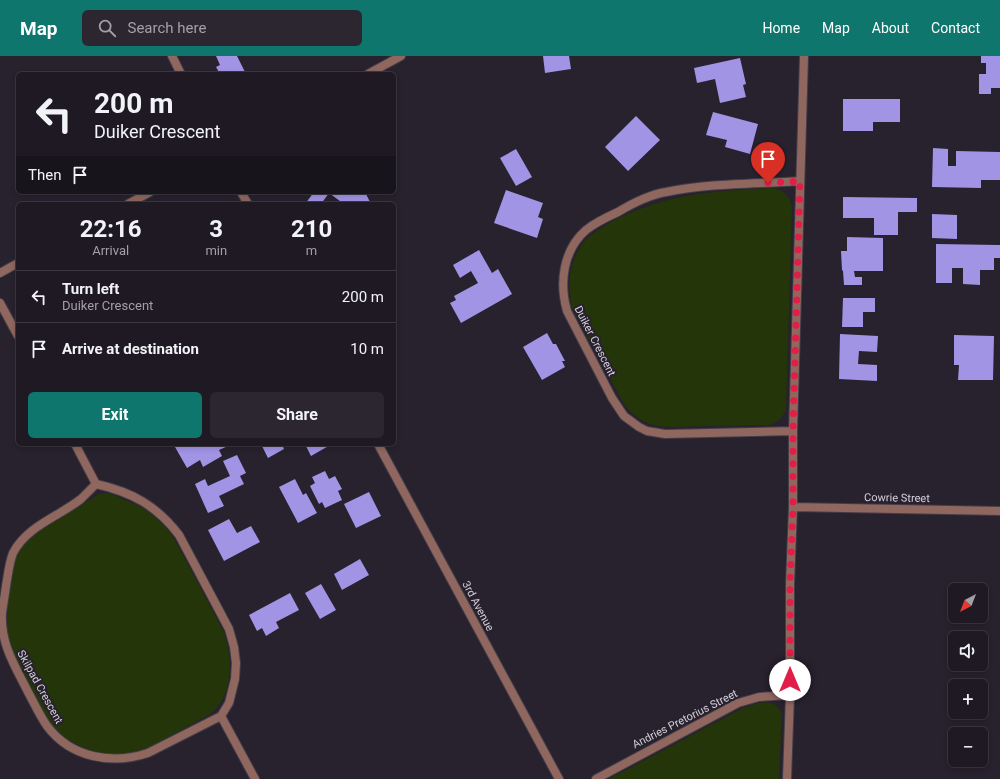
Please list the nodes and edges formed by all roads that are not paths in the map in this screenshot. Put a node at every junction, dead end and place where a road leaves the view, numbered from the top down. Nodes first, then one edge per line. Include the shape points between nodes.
1 (172, 56) edge
2 (401, 56) edge
3 (804, 56) edge
4 (180, 72) edge
5 (372, 72) edge
6 (800, 181) junction
7 (146, 194) edge
8 (132, 202) edge
9 (16, 264) edge
10 (0, 273) edge
11 (0, 303) edge
12 (16, 332) edge
13 (793, 431) junction
14 (76, 446) edge
15 (379, 446) edge
16 (96, 484) junction
17 (793, 507) junction
18 (1000, 511) edge
19 (790, 695) junction
20 (221, 716) junction
21 (255, 779) edge
22 (559, 779) edge
23 (596, 779) edge
24 (787, 779) edge

1 - 4 street
2 - 5 street
3 - 6 street
6 - 13 street
6 - 13 street, Duiker Crescent via 688,188 640,200 596,223 578,239 566,262 562,288 567,311 612,398 624,416 639,427 665,434
7 - 8 street
9 - 10 street
11 - 12 street
13 - 17 street
14 - 16 street
15 - 22 street, 3rd Avenue
16 - 20 street via 139,499 163,516 180,535 230,629 236,663 235,679 229,703
16 - 20 street, Skilpad Crescent via 80,499 26,535 18,544 9,567 2,613 3,633 9,656 47,726 68,746 95,757 135,757 148,753
17 - 18 street, Cowrie Street
17 - 19 street
19 - 23 street, Andries Pretorius Street via 759,697 738,703
19 - 24 street
20 - 21 street

